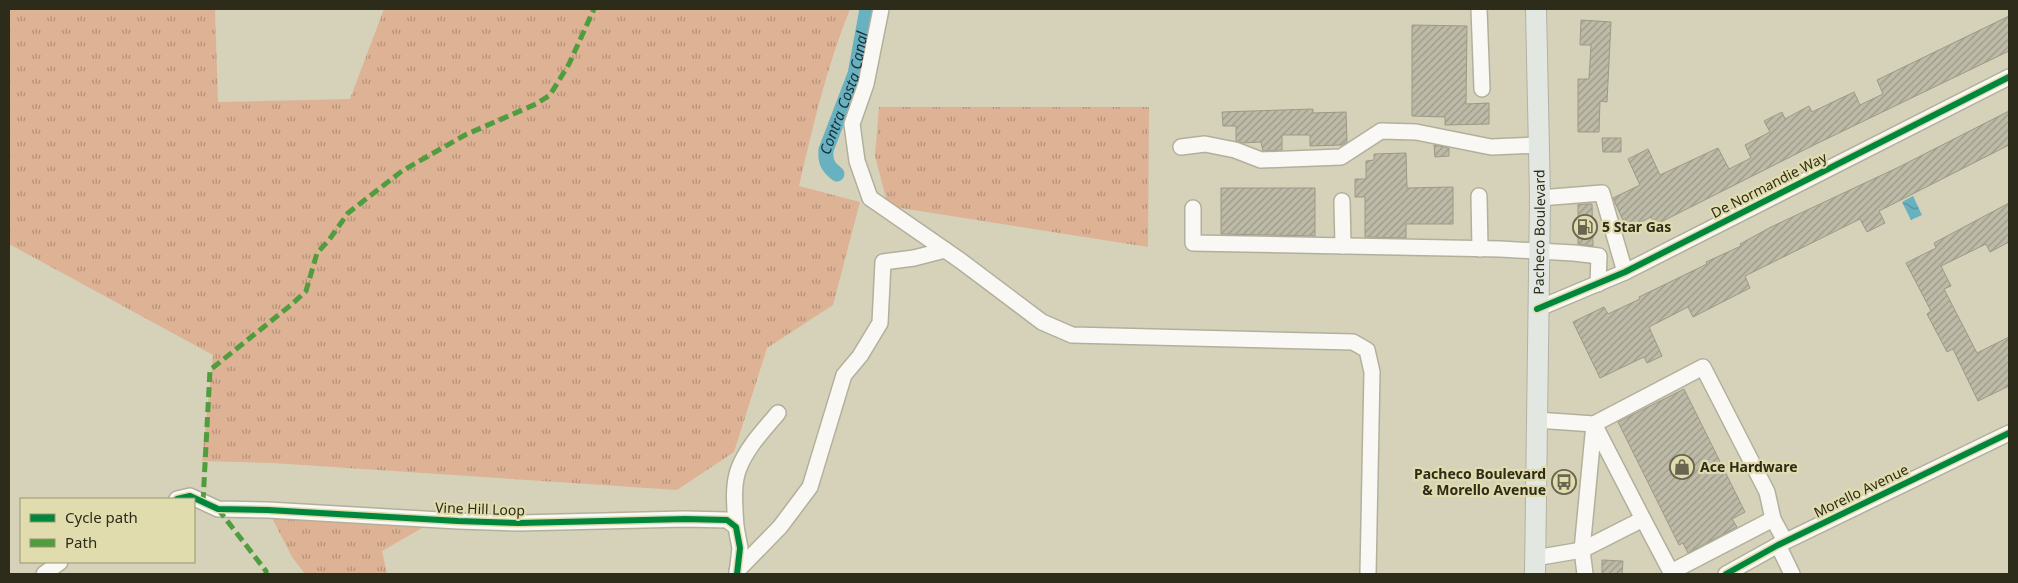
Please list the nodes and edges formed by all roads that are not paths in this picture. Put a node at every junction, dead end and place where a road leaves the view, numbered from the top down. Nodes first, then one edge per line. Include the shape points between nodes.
1 (881, 9) edge
2 (1479, 9) edge
3 (1536, 9) edge
4 (2009, 77) edge
5 (1482, 89) dead end
6 (1539, 145) junction
7 (1181, 147) dead end
8 (1480, 196) dead end
9 (1540, 198) junction
10 (1342, 201) dead end
11 (1193, 208) dead end
12 (1343, 246) junction
13 (1480, 249) junction
14 (946, 250) junction
15 (1618, 250) junction
16 (1539, 252) junction
17 (1599, 256) junction
18 (1625, 272) junction
19 (1598, 284) junction
20 (1537, 309) junction
21 (778, 413) dead end
22 (1536, 420) junction
23 (1594, 424) junction
24 (2009, 433) edge
25 (181, 498) edge
26 (194, 498) edge
27 (195, 498) edge
28 (1643, 519) junction
29 (1773, 519) junction
30 (736, 527) junction
31 (1781, 543) junction
32 (1582, 550) junction
33 (59, 563) edge
34 (1535, 566) edge
35 (737, 573) edge
36 (1671, 573) edge
37 (44, 574) edge
38 (1368, 574) edge
39 (1585, 574) edge
40 (1726, 574) edge
41 (1792, 574) edge

1 - 14 street via 866,84 852,124 857,161 870,198
2 - 5 street
3 - 6 main road, Pacheco Boulevard
4 - 18 street, De Normandie Way
6 - 7 street via 1491,147 1416,132 1381,131 1341,157 1261,160 1205,144
6 - 9 main road, Pacheco Boulevard
8 - 13 street
9 - 15 street via 1602,193
9 - 16 main road, Pacheco Boulevard
10 - 12 street
11 - 12 street via 1193,243
12 - 13 street
13 - 16 street
14 - 35 street via 883,262 880,323 844,375 810,487 780,527
14 - 38 street via 1042,322 1072,335 1352,342 1367,350 1372,372
15 - 17 street
15 - 18 street
16 - 17 street
16 - 20 main road, Pacheco Boulevard
17 - 19 street
18 - 19 street, De Normandie Way
19 - 20 street, De Normandie Way
20 - 22 main road, Pacheco Boulevard
21 - 30 street via 754,442 738,469 734,498
22 - 23 street
22 - 34 main road, Pacheco Boulevard
23 - 28 street
23 - 29 street via 1703,367 1767,492
23 - 32 street
24 - 31 street, Morello Avenue
25 - 26 street, Vine Hill Loop
27 - 30 street, Vine Hill Loop via 218,509 519,523 685,518 727,520
28 - 32 street
28 - 36 street
29 - 31 street
29 - 36 street
30 - 35 street via 740,548
31 - 40 street, Morello Avenue
31 - 41 street
32 - 34 street
32 - 39 street
33 - 37 street

